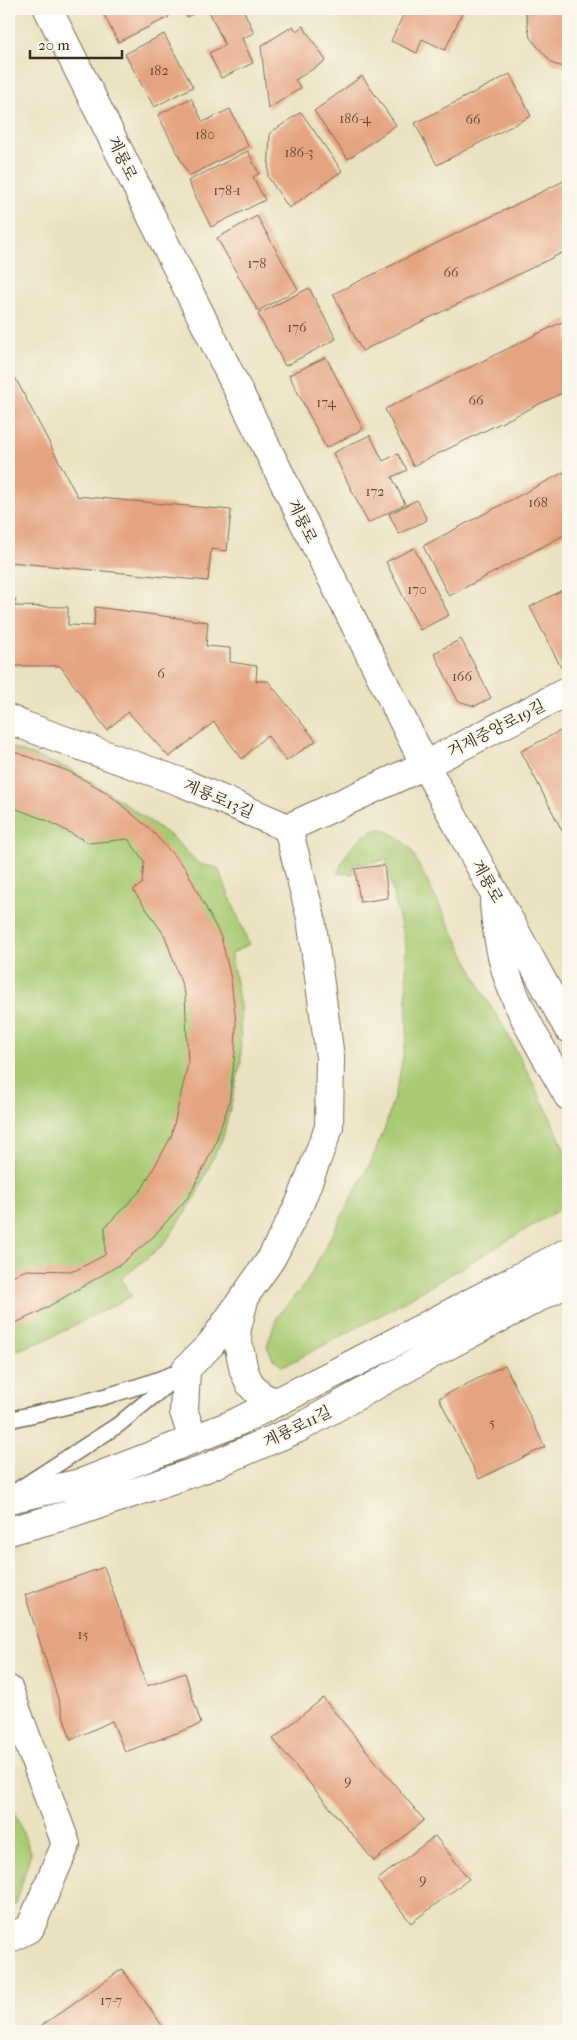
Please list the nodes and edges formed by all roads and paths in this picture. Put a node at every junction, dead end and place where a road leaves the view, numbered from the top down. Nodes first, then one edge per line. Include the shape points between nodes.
1 (48, 9) edge
2 (568, 691) edge
3 (14, 718) edge
4 (425, 765) junction
5 (288, 828) junction
6 (493, 890) junction
7 (568, 1028) edge
8 (568, 1096) edge
9 (568, 1252) edge
10 (568, 1282) edge
11 (245, 1296) junction
12 (186, 1369) junction
13 (276, 1402) junction
14 (9, 1420) edge
15 (193, 1440) junction
16 (9, 1495) edge
17 (9, 1500) edge
18 (9, 1531) edge
19 (9, 1690) edge
20 (9, 1939) edge

1 - 4 street, 계룡로
2 - 4 street, 거제중앙로19길
3 - 5 street, 계룡로13길 via 181,782
4 - 5 street
4 - 6 street, 계룡로
5 - 11 street via 310,918 330,1057 329,1128 300,1203 271,1259
6 - 7 street, 계룡로
6 - 8 street via 496,933 505,969 523,1013
9 - 13 street, 계룡로11길
10 - 18 street, 계룡로11길 via 297,1429 206,1468 71,1514
11 - 12 street via 210,1344
11 - 13 street via 236,1332 244,1371 262,1397
12 - 14 lane via 150,1384
12 - 15 street via 184,1412
12 - 16 lane via 118,1425
13 - 15 street, 계룡로11길
15 - 17 street, 계룡로11길 via 81,1483
19 - 20 street via 66,1844 30,1928

